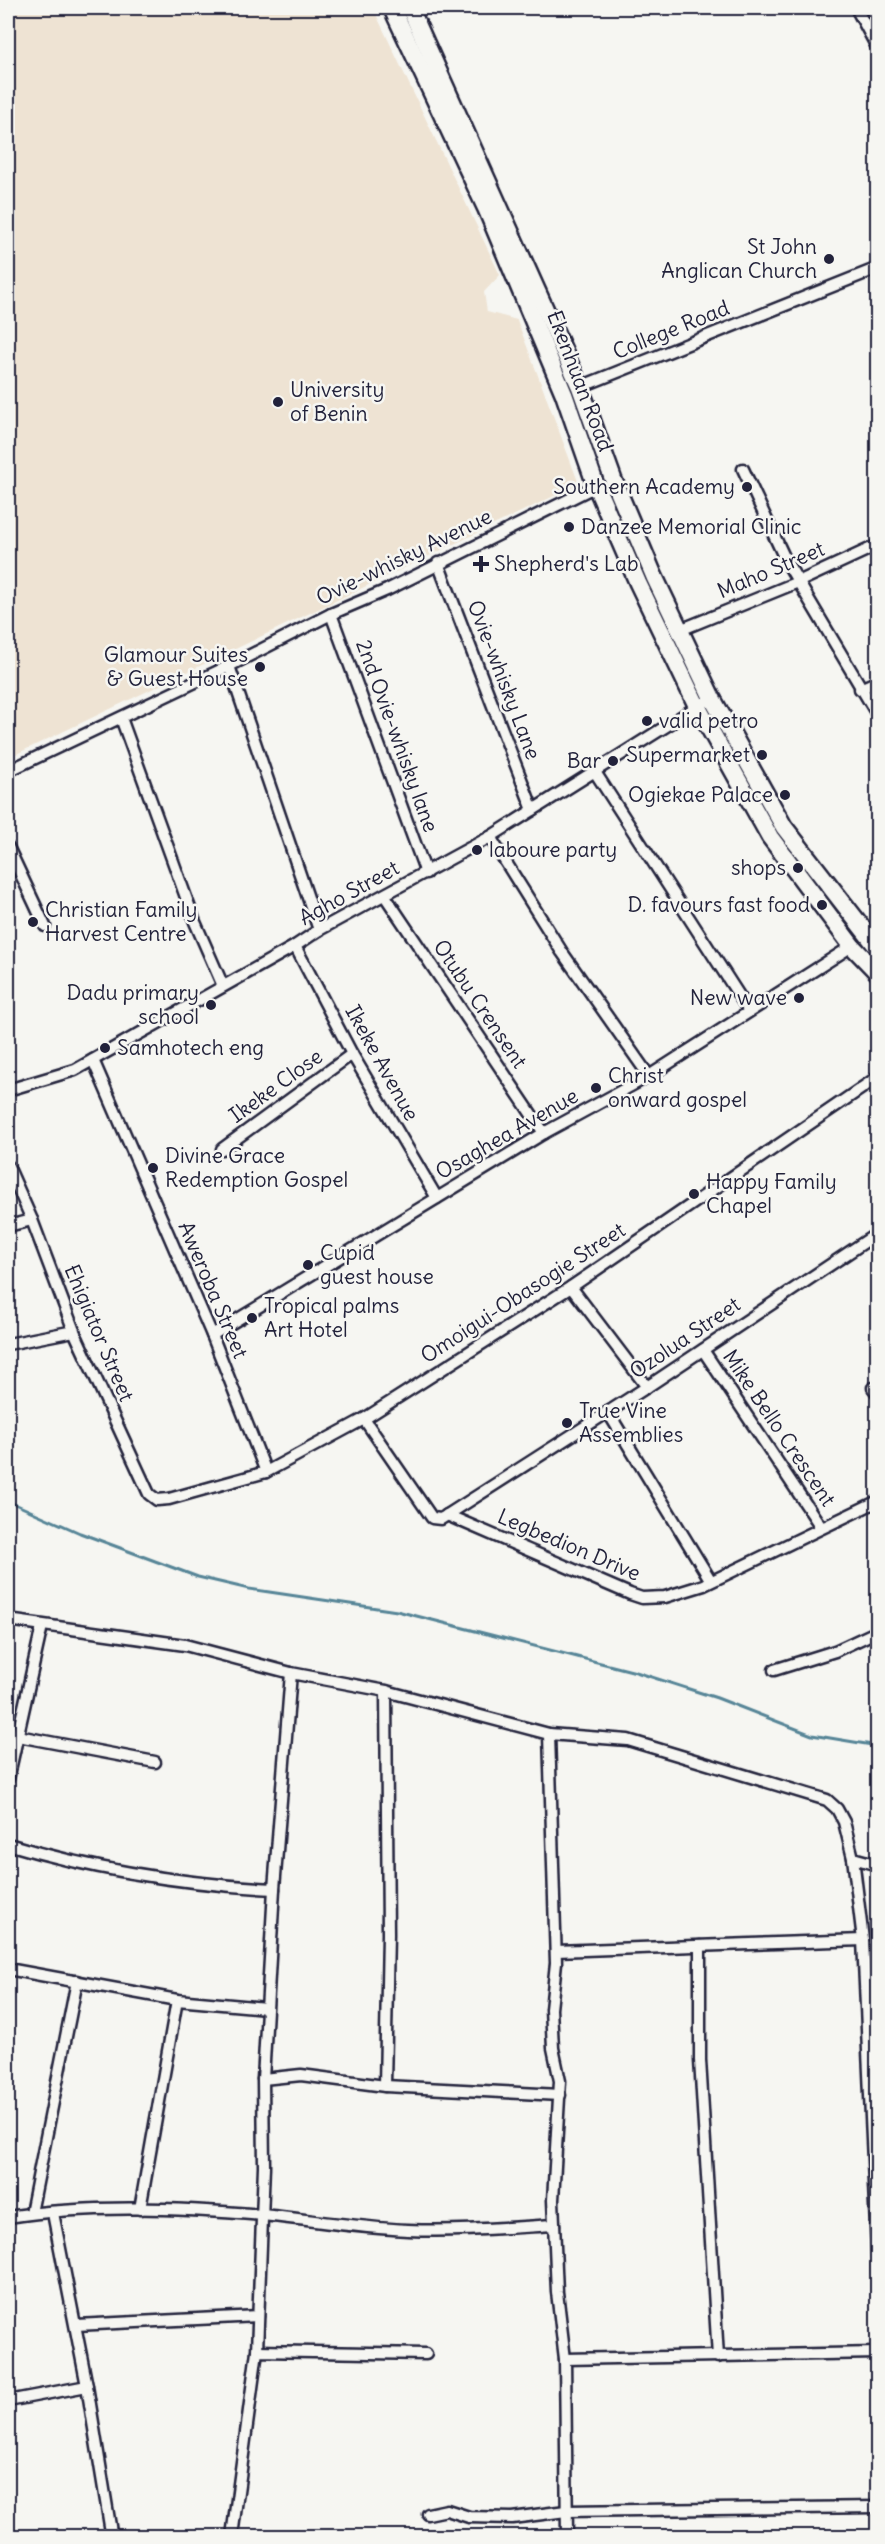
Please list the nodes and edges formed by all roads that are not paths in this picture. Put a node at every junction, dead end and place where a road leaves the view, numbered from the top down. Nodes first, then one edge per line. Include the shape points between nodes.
1 (392, 8) edge
2 (410, 8) edge
3 (856, 8) edge
4 (878, 49) edge
5 (878, 268) edge
6 (580, 387) junction
7 (743, 469) dead end
8 (596, 486) junction
9 (878, 545) edge
10 (438, 563) junction
11 (798, 582) junction
12 (331, 614) junction
13 (680, 630) junction
14 (230, 666) junction
15 (878, 681) edge
16 (860, 689) junction
17 (712, 698) junction
18 (697, 706) junction
19 (878, 716) edge
20 (121, 718) junction
21 (8, 771) edge
22 (595, 772) junction
23 (533, 810) junction
24 (490, 837) junction
25 (8, 847) edge
26 (426, 873) junction
27 (385, 896) junction
28 (45, 926) dead end
29 (319, 930) junction
30 (295, 946) junction
31 (852, 946) junction
32 (878, 948) edge
33 (878, 973) edge
34 (223, 986) junction
35 (749, 1011) junction
36 (352, 1054) junction
37 (93, 1060) junction
38 (649, 1076) junction
39 (878, 1077) edge
40 (8, 1090) edge
41 (544, 1133) junction
42 (222, 1149) dead end
43 (8, 1166) edge
44 (436, 1197) junction
45 (32, 1220) junction
46 (8, 1226) edge
47 (878, 1233) edge
48 (571, 1287) junction
49 (74, 1331) junction
50 (212, 1335) junction
51 (8, 1344) edge
52 (704, 1350) junction
53 (647, 1387) junction
54 (608, 1412) junction
55 (364, 1419) junction
56 (266, 1472) junction
57 (169, 1499) joint
58 (878, 1501) edge
59 (447, 1515) junction
60 (821, 1527) junction
61 (711, 1581) junction
62 (8, 1620) edge
63 (42, 1626) junction
64 (878, 1631) edge
65 (774, 1670) dead end
66 (291, 1673) junction
67 (386, 1690) junction
68 (549, 1734) junction
69 (18, 1736) junction
70 (155, 1762) dead end
71 (8, 1779) edge
72 (8, 1844) edge
73 (853, 1858) junction
74 (878, 1865) edge
75 (274, 1889) junction
76 (863, 1940) junction
77 (700, 1946) junction
78 (555, 1951) junction
79 (8, 1969) edge
80 (77, 1981) junction
81 (177, 2000) junction
82 (266, 2008) junction
83 (262, 2079) junction
84 (385, 2086) junction
85 (560, 2095) junction
86 (874, 2119) edge
87 (140, 2209) junction
88 (31, 2213) junction
89 (53, 2213) junction
90 (261, 2215) junction
91 (8, 2217) edge
92 (554, 2225) junction
93 (878, 2273) edge
94 (258, 2316) junction
95 (76, 2325) junction
96 (257, 2352) junction
97 (878, 2353) edge
98 (426, 2354) dead end
99 (718, 2357) junction
100 (566, 2359) junction
101 (87, 2386) junction
102 (8, 2401) edge
103 (878, 2506) edge
104 (566, 2511) junction
105 (428, 2514) dead end
106 (109, 2536) edge
107 (232, 2536) edge
108 (567, 2536) edge

1 - 8 main road, Ekenhuan Road via 490,219 564,394
2 - 6 main road, Ekenhuan Road
3 - 4 street
5 - 6 street, College Road
6 - 13 main road, Ekenhuan Road via 612,479
7 - 11 street
8 - 10 street, Ovie-whisky Avenue
8 - 18 main road, Ekenhuan Road
9 - 11 street, Maho Street
10 - 12 street, Ovie-whisky Avenue
10 - 23 street, Ovie-whisky Lane
11 - 13 street, Maho Street
11 - 16 street
12 - 14 street, Ovie-whisky Avenue
12 - 26 street, 2nd Ovie-whisky lane
13 - 17 main road, Ekenhuan Road
14 - 20 street, Ovie-whisky Avenue
14 - 29 street
15 - 16 street
16 - 19 street
17 - 18 street, Agho Street
17 - 32 main road, Ekenhuan Road via 784,827
18 - 22 street, Agho Street
18 - 31 main road, Ekenhuan Road via 770,837
20 - 21 street, Ovie-whisky Avenue
20 - 34 street via 195,922
22 - 23 street, Agho Street
22 - 35 street
23 - 24 street, Agho Street
24 - 26 street, Agho Street
24 - 38 street via 562,952
25 - 28 street
26 - 27 street, Agho Street
27 - 29 street, Agho Street
27 - 41 street, Otubu Crensent
29 - 30 street, Agho Street
30 - 34 street, Agho Street
30 - 36 street, Ikeke Avenue
31 - 33 main road, Ekenhuan Road
31 - 35 street, Osaghea Avenue
34 - 37 street, Agho Street
35 - 38 street, Osaghea Avenue
36 - 42 street, Ikeke Close
36 - 44 street, Ikeke Avenue
37 - 40 street, Agho Street via 75,1070
37 - 50 street, Aweroba Street
38 - 41 street, Osaghea Avenue
39 - 48 street, Omoigui-Obasogie Street
41 - 44 street, Osaghea Avenue
43 - 45 street, Ehigiator Street
44 - 50 street, Osaghea Avenue
45 - 46 street
45 - 49 street, Ehigiator Street
47 - 52 street, Ozolua Street
48 - 53 street
48 - 55 street, Omoigui-Obasogie Street
49 - 51 street
49 - 57 street, Ehigiator Street via 149,1494 157,1500
50 - 56 street, Aweroba Street
52 - 53 street, Ozolua Street
52 - 60 street, Mike Bello Crescent
53 - 54 street, Ozolua Street
54 - 59 street, Ozolua Street
54 - 61 street
55 - 56 street, Omoigui-Obasogie Street
55 - 59 street via 432,1518
56 - 57 street, Omoigui-Obasogie Street
58 - 60 street, Legbedion Drive
59 - 61 street, Legbedion Drive via 642,1598 665,1597
60 - 61 street, Legbedion Drive
62 - 63 street
63 - 66 street via 185,1645
63 - 69 street
64 - 65 street via 835,1651
66 - 67 street
66 - 75 street
67 - 68 street
67 - 84 street
68 - 73 street via 628,1740 827,1800 844,1822
68 - 78 street
69 - 70 street
69 - 71 street
72 - 75 street via 53,1858 129,1873 213,1886
73 - 74 street
73 - 76 street
75 - 82 street
76 - 77 street
76 - 86 street
77 - 78 street
77 - 99 street via 700,2060
78 - 85 street via 551,2010
79 - 80 street
80 - 81 street
80 - 88 street
81 - 82 street
81 - 87 street
82 - 83 street
83 - 84 street via 301,2075
83 - 90 street
84 - 85 street
85 - 92 street
86 - 93 street
87 - 89 street
87 - 90 street
88 - 89 street
88 - 91 street
89 - 95 street
90 - 92 street via 406,2230
90 - 94 street
92 - 100 street
94 - 95 street
94 - 96 street
95 - 101 street
96 - 98 street
96 - 107 street
97 - 99 street
99 - 100 street
100 - 104 street
101 - 102 street
101 - 106 street
103 - 104 street
104 - 105 street via 512,2518 469,2517 447,2510
104 - 108 street

